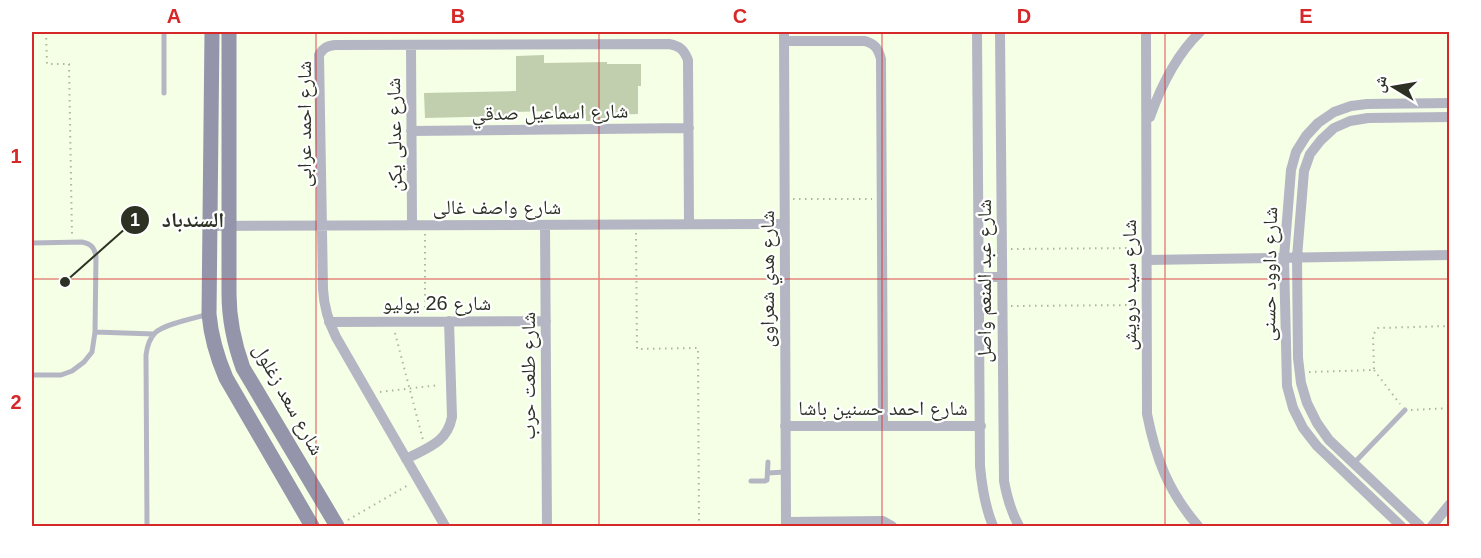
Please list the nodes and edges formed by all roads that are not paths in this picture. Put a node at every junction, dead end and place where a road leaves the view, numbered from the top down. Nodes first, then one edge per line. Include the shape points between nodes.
1 (164, 32) edge
2 (212, 32) edge
3 (230, 32) edge
4 (977, 32) edge
5 (1000, 32) edge
6 (1146, 32) edge
7 (1200, 32) edge
8 (784, 36) edge
9 (411, 45) junction
10 (164, 93) dead end
11 (1449, 103) edge
12 (1449, 117) edge
13 (1147, 126) junction
14 (688, 129) junction
15 (411, 131) junction
16 (689, 224) junction
17 (784, 224) junction
18 (322, 225) junction
19 (412, 225) junction
20 (545, 225) junction
21 (210, 226) junction
22 (229, 226) junction
23 (32, 243) edge
24 (1449, 255) edge
25 (1297, 257) junction
26 (1284, 258) junction
27 (1147, 260) junction
28 (980, 277) junction
29 (1002, 277) junction
30 (209, 314) junction
31 (449, 321) junction
32 (546, 321) junction
33 (328, 322) junction
34 (95, 332) junction
35 (154, 334) junction
36 (32, 375) edge
37 (1405, 410) road end
38 (785, 426) junction
39 (883, 426) junction
40 (981, 426) junction
41 (406, 459) junction
42 (768, 462) dead end
43 (1354, 463) junction
44 (785, 472) junction
45 (768, 473) junction
46 (752, 481) dead end
47 (1449, 504) edge
48 (786, 524) edge
49 (147, 526) edge
50 (312, 526) edge
51 (337, 526) edge
52 (445, 526) edge
53 (547, 526) edge
54 (892, 526) edge
55 (993, 526) edge
56 (1019, 526) edge
57 (1198, 526) edge
58 (1401, 526) edge
59 (1420, 526) edge
60 (1431, 526) edge

1 - 10 lane
2 - 21 street
3 - 22 street, شارع سعد زغلول
4 - 28 street, شارع عبد المنعم واصل
5 - 29 street, شارع عبد المنعم واصل
6 - 13 street, شارع سيد درويش
7 - 13 street via 1175,63
8 - 17 street, شارع هدي شعراوى
8 - 39 street via 865,41 879,50
9 - 14 street, شارع احمد عرابى via 678,46 688,60
9 - 15 street, شارع عدلى يكن
9 - 18 street, شارع احمد عرابى via 328,46 319,56
11 - 26 street, شارع داوود حسنى via 1351,106 1318,123 1296,152 1291,170
12 - 25 street, شارع داوود حسنى via 1368,118 1334,128 1310,154 1304,171
13 - 27 street, شارع سيد درويش
14 - 15 street, شارع اسماعيل صدقي
14 - 16 street, شارع احمد عرابى
15 - 19 street, شارع عدلى يكن
16 - 17 street, شارع واصف غالى
16 - 20 street, شارع واصف غالى
17 - 38 street, شارع هدي شعراوى
18 - 19 street, شارع واصف غالى
18 - 22 street, شارع واصف غالى
18 - 33 street, شارع احمد عرابى via 324,307
19 - 20 street, شارع واصف غالى
20 - 32 street, شارع طلعت حرب
21 - 22 street, شارع واصف غالى
21 - 30 street
22 - 51 street, شارع سعد زغلول via 229,313 236,350
23 - 34 lane via 89,243 95,249
24 - 25 street
25 - 26 street
25 - 43 street, شارع داوود حسنى via 1301,383 1317,423
26 - 27 street
26 - 58 street, شارع داوود حسنى via 1287,386 1293,408 1317,446
27 - 57 street, شارع سيد درويش via 1147,414 1162,471 1175,497
28 - 29 street
28 - 40 street, شارع عبد المنعم واصل
29 - 56 street, شارع عبد المنعم واصل via 1004,481
30 - 35 lane
30 - 50 street via 211,336 226,378
31 - 32 street, شارع 26 يوليو
31 - 33 street, شارع 26 يوليو
31 - 41 street via 450,425 441,440
32 - 53 street, شارع طلعت حرب
33 - 41 street, شارع احمد عرابى
34 - 35 lane
34 - 36 lane via 93,352 72,371
35 - 49 lane via 146,355
37 - 43 lane
38 - 39 street, شارع احمد حسنين باشا
38 - 44 street, شارع هدي شعراوى
39 - 40 street, شارع احمد حسنين باشا
40 - 55 street, شارع عبد المنعم واصل via 981,487
41 - 52 street, شارع احمد عرابى
42 - 45 lane
43 - 59 street, شارع داوود حسنى
44 - 45 lane
44 - 48 street, شارع هدي شعراوى
45 - 46 lane via 766,481
47 - 60 street
48 - 54 street via 883,520

